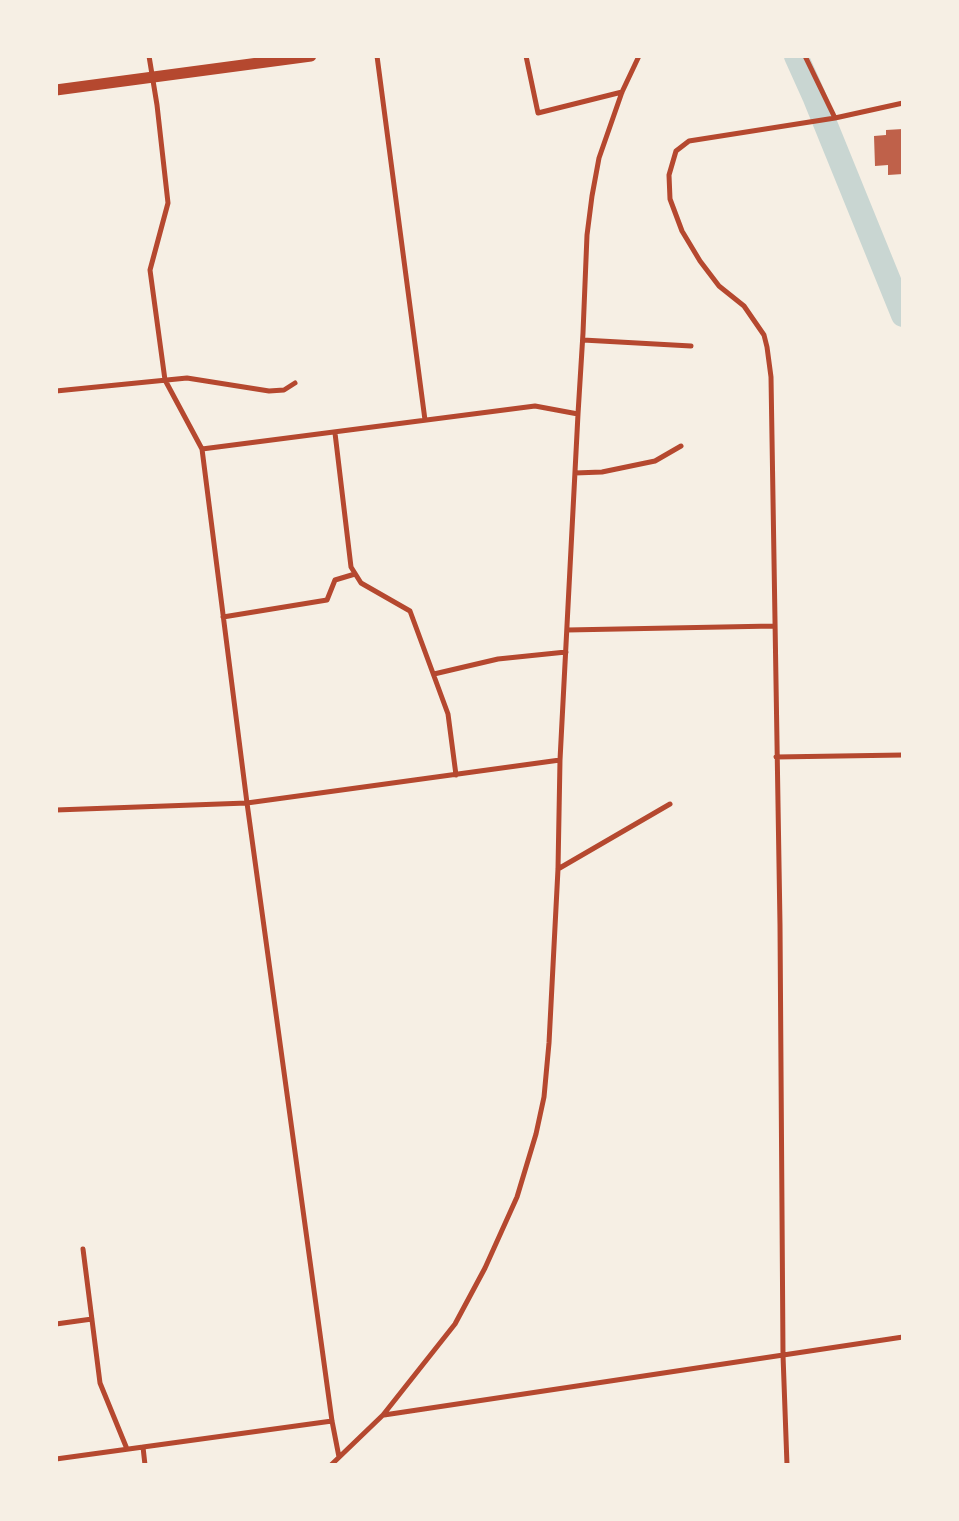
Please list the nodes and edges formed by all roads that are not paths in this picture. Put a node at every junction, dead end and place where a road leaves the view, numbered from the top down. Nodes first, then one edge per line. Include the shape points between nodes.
1 (148, 56) edge
2 (311, 56) edge
3 (377, 56) edge
4 (526, 56) edge
5 (639, 56) edge
6 (805, 56) edge
7 (152, 77) junction
8 (56, 90) edge
9 (622, 92) junction
10 (903, 104) edge
11 (834, 118) junction
12 (583, 340) junction
13 (691, 346) dead end
14 (165, 380) junction
15 (295, 383) dead end
16 (56, 391) edge
17 (578, 414) junction
18 (425, 420) junction
19 (335, 433) junction
20 (681, 446) dead end
21 (202, 449) junction
22 (575, 473) junction
23 (355, 574) junction
24 (223, 617) junction
25 (774, 626) junction
26 (568, 630) junction
27 (566, 652) junction
28 (434, 674) junction
29 (903, 755) edge
30 (776, 757) junction
31 (560, 760) junction
32 (456, 774) junction
33 (247, 803) junction
34 (670, 804) dead end
35 (56, 810) edge
36 (558, 869) junction
37 (83, 1250) dead end
38 (92, 1319) junction
39 (56, 1324) edge
40 (903, 1337) edge
41 (783, 1355) junction
42 (383, 1415) junction
43 (332, 1422) junction
44 (143, 1447) junction
45 (127, 1449) junction
46 (339, 1457) junction
47 (56, 1459) edge
48 (145, 1465) edge
49 (330, 1465) edge
50 (787, 1465) edge

1 - 7 street
2 - 7 main road
3 - 18 street
4 - 9 street via 538,113
5 - 9 street
6 - 11 street
7 - 8 main road
7 - 14 street via 168,203 150,270
9 - 12 street via 599,158 592,196
10 - 11 street
11 - 25 street via 689,141 676,151 669,175 670,199 682,231 719,286 744,306 764,335 767,347 771,395
12 - 13 street
12 - 17 street
14 - 15 street via 187,378 269,391 284,390
14 - 16 street
14 - 21 street
17 - 18 street via 535,406
17 - 22 street
18 - 19 street
19 - 21 street
19 - 23 street via 351,567
20 - 22 street via 655,461 602,472
21 - 24 street
22 - 26 street
23 - 24 street via 335,580 327,600
23 - 28 street via 361,583 410,611
24 - 33 street
25 - 26 street
25 - 30 street
26 - 27 street
27 - 28 street via 498,659
27 - 31 street
28 - 32 street via 448,714
29 - 30 street
30 - 41 street
31 - 32 street
31 - 36 street
32 - 33 street
33 - 35 street
33 - 43 street
34 - 36 street
36 - 42 street via 544,1097 517,1197 455,1324
37 - 38 street
38 - 39 street
38 - 45 street via 100,1383
40 - 41 street
41 - 42 street
41 - 50 street
42 - 46 street
43 - 44 street
43 - 46 street
44 - 45 street
44 - 48 street
45 - 47 street
46 - 49 street

